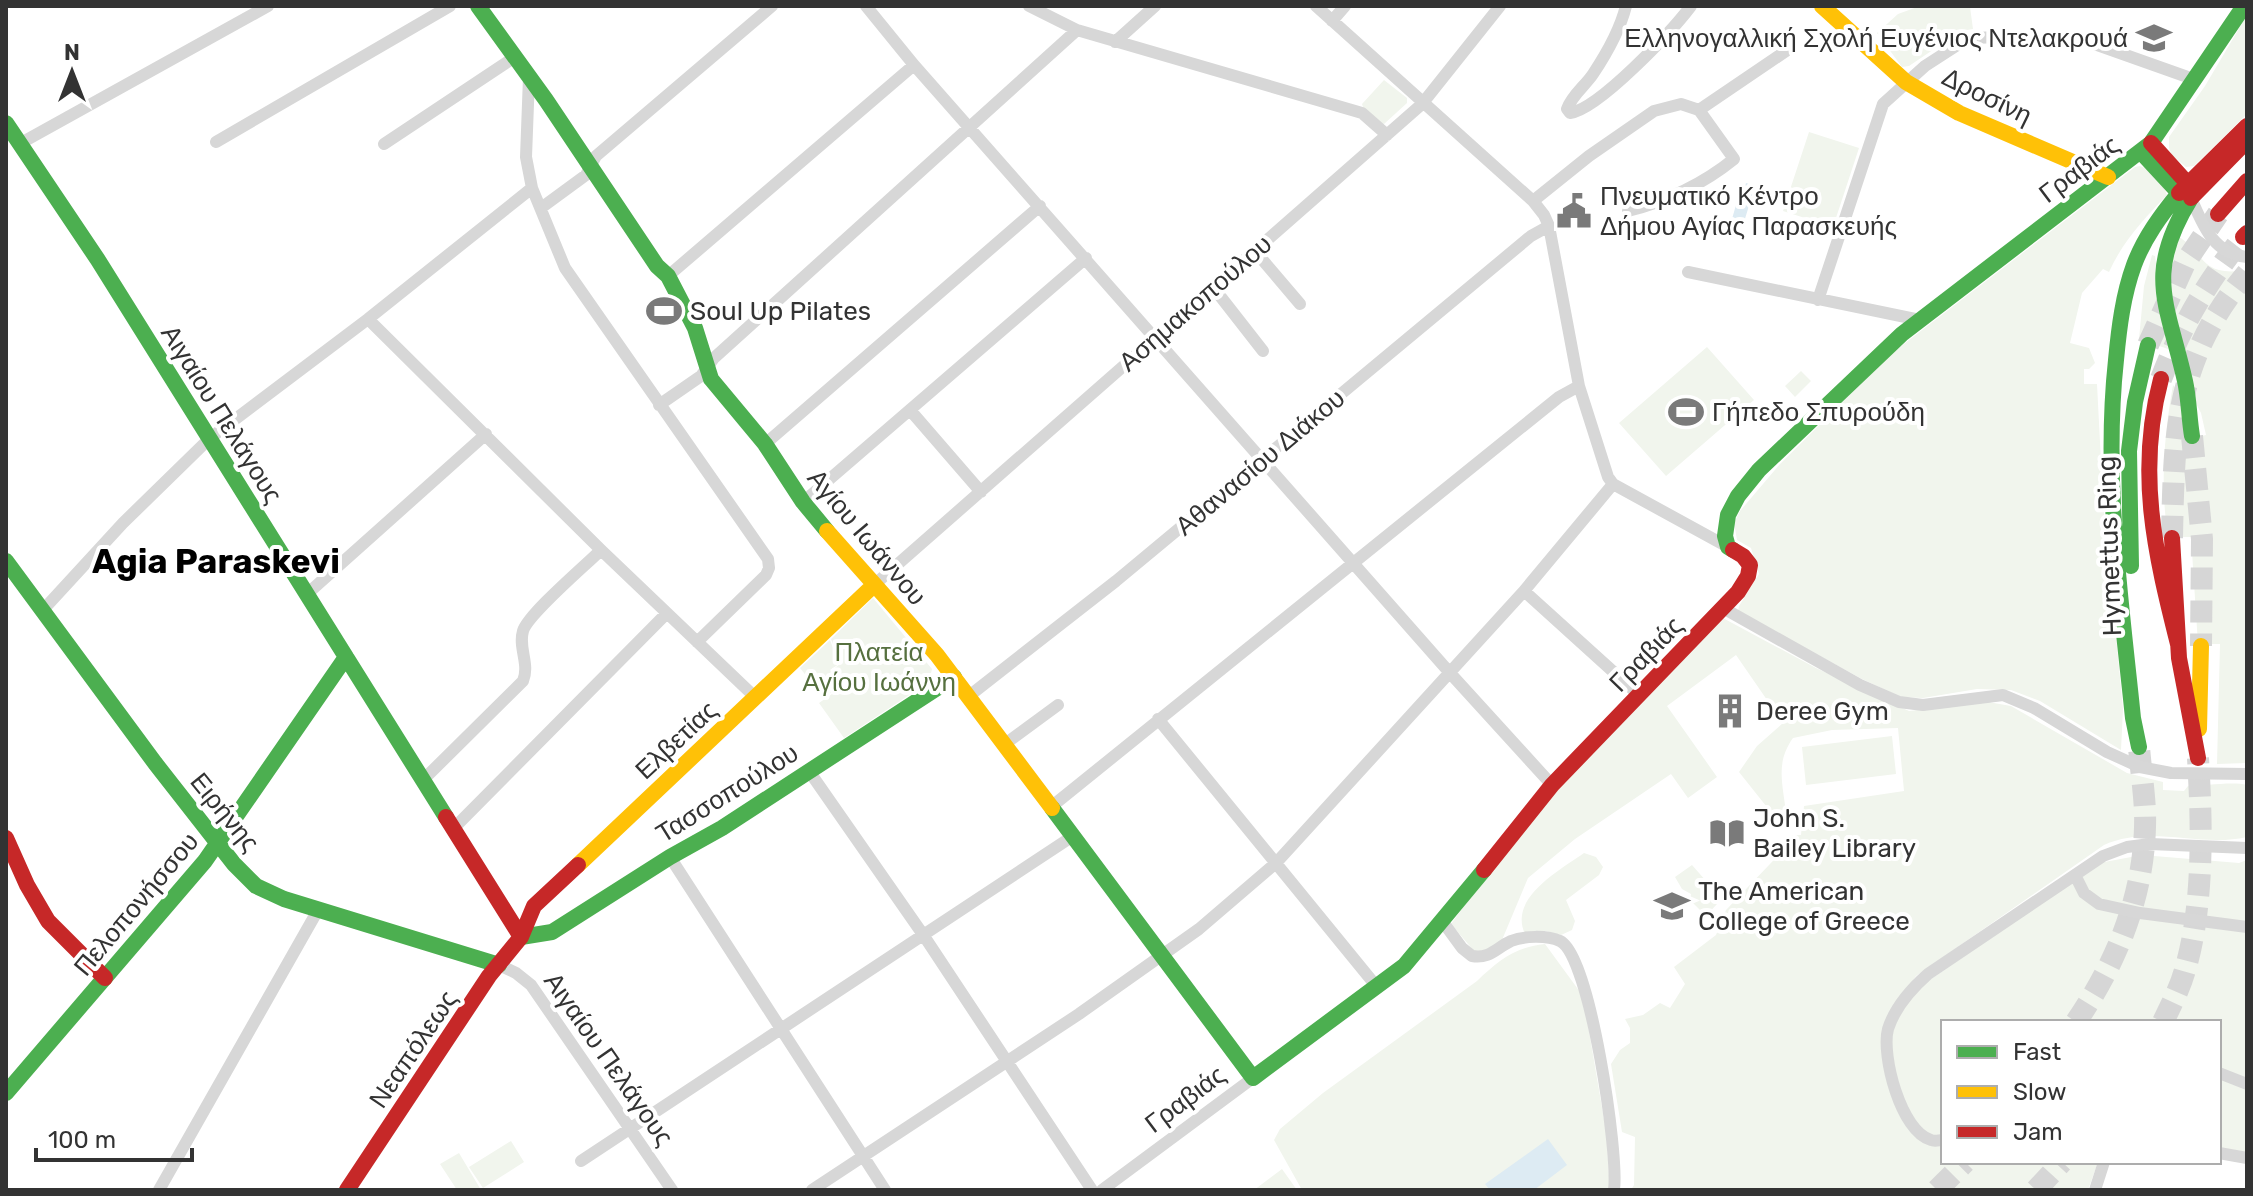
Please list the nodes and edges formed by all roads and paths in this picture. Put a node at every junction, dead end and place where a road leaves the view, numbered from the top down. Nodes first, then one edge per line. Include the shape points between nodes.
1 (268, 6) edge
2 (450, 6) edge
3 (478, 6) edge
4 (772, 6) edge
5 (866, 6) edge
6 (1029, 6) edge
7 (1155, 6) edge
8 (1316, 6) edge
9 (1345, 6) edge
10 (1500, 6) edge
11 (1626, 6) edge
12 (1691, 6) edge
13 (1822, 6) edge
14 (2244, 6) edge
15 (1332, 21) junction
16 (1077, 30) junction
17 (1115, 42) junction
18 (1786, 51) dead end
19 (515, 57) junction
20 (914, 65) junction
21 (529, 77) junction
22 (2196, 80) junction
23 (1906, 82) junction
24 (1422, 104) junction
25 (1699, 110) junction
26 (6, 123) edge
27 (2247, 126) edge
28 (971, 128) junction
29 (1387, 135) junction
30 (2247, 141) edge
31 (216, 142) dead end
32 (21, 143) junction
33 (384, 144) dead end
34 (2146, 148) junction
35 (591, 166) junction
36 (2108, 177) junction
37 (2247, 181) edge
38 (532, 188) junction
39 (2186, 191) junction
40 (1533, 201) junction
41 (2247, 202) edge
42 (1040, 206) junction
43 (541, 208) junction
44 (1628, 211) dead end
45 (1549, 226) junction
46 (1255, 251) junction
47 (2247, 257) edge
48 (1086, 258) junction
49 (1688, 272) dead end
50 (668, 276) junction
51 (1213, 287) junction
52 (1818, 300) junction
53 (1300, 304) dead end
54 (368, 319) junction
55 (1920, 320) junction
56 (1156, 338) junction
57 (2148, 345) tunnel mouth
58 (1263, 351) dead end
59 (707, 367) junction
60 (2161, 379) tunnel mouth
61 (1579, 386) junction
62 (659, 405) junction
63 (910, 410) junction
64 (486, 434) junction
65 (2192, 436) tunnel mouth
66 (209, 439) junction
67 (765, 444) junction
68 (1263, 460) junction
69 (1613, 484) junction
70 (981, 492) junction
71 (803, 502) junction
72 (2172, 538) tunnel mouth
73 (1728, 547) junction
74 (601, 550) junction
75 (6, 561) edge
76 (1353, 561) junction
77 (18, 577) junction
78 (874, 585) junction
79 (6, 589) edge
80 (1524, 591) junction
81 (307, 594) junction
82 (1723, 608) junction
83 (43, 610) junction
84 (667, 613) junction
85 (697, 642) junction
86 (2178, 644) junction
87 (2201, 646) tunnel mouth
88 (346, 657) junction
89 (1450, 673) junction
90 (954, 677) junction
91 (1639, 695) junction
92 (969, 696) junction
93 (756, 698) junction
94 (1058, 705) dead end
95 (1158, 719) junction
96 (1009, 741) dead end
97 (809, 771) junction
98 (2247, 774) edge
99 (422, 781) junction
100 (1552, 785) junction
101 (1051, 807) junction
102 (453, 829) junction
103 (1073, 836) junction
104 (6, 838) edge
105 (218, 842) junction
106 (2247, 848) edge
107 (670, 857) junction
108 (1276, 863) junction
109 (2075, 875) junction
110 (318, 910) junction
111 (1443, 922) junction
112 (2247, 927) edge
113 (924, 936) junction
114 (521, 937) junction
115 (1162, 956) junction
116 (499, 965) junction
117 (105, 978) junction
118 (1377, 987) junction
119 (782, 1028) junction
120 (1008, 1061) junction
121 (2221, 1074) edge
122 (1253, 1078) junction
123 (8, 1084) edge
124 (2247, 1084) edge
125 (630, 1130) junction
126 (1941, 1140) edge
127 (2221, 1153) edge
128 (862, 1156) junction
129 (2247, 1158) edge
130 (581, 1161) dead end
131 (2103, 1164) edge
132 (159, 1190) edge
133 (347, 1190) edge
134 (672, 1190) edge
135 (812, 1190) edge
136 (885, 1190) edge
137 (1092, 1190) edge
138 (1102, 1190) edge
139 (1614, 1190) edge
140 (2095, 1190) edge

1 - 32 street
2 - 31 street
3 - 19 main road, Αγίου Ιωάννου
4 - 35 street via 596,156
5 - 20 street
6 - 16 street
7 - 17 street
8 - 15 street
9 - 15 street
10 - 24 street, Ασημακοπούλου
11 - 12 street via 1592,75 1567,109 1570,113 1601,96
13 - 23 main road, Δροσίνη
14 - 22 main road, Γραβιάς
15 - 24 street
16 - 17 street
16 - 28 street
17 - 29 street via 1362,113
18 - 25 street
19 - 21 main road, Αγίου Ιωάννου
19 - 33 street
20 - 28 street
20 - 50 street
21 - 35 main road, Αγίου Ιωάννου
21 - 38 street via 526,157
22 - 23 street via 2086,41 1997,37 1959,44
22 - 34 main road, Γραβιάς
23 - 36 main road, Δροσίνη via 1959,113
23 - 52 street via 1883,104
24 - 29 street, Ασημακοπούλου
24 - 40 street
25 - 40 street via 1681,104 1654,111
25 - 44 street via 1734,159 1680,194
26 - 32 main road, Αιγαίου Πελάγους
27 - 39 main road
28 - 42 street
28 - 59 street
29 - 46 street, Ασημακοπούλου
30 - 39 main road
32 - 66 main road, Αιγαίου Πελάγους
34 - 36 main road, Γραβιάς
34 - 39 main road
35 - 43 street
35 - 50 main road, Αγίου Ιωάννου
36 - 55 main road, Γραβιάς
37 - 41 main road via 2222,218
38 - 43 street
38 - 54 street
39 - 47 street via 2216,244
39 - 57 main road, Hymettus Ring via 2150,231 2133,266 2112,393 2114,531 2139,747 2129,451
39 - 65 main road via 2167,241 2162,282
40 - 45 street
42 - 48 street
42 - 67 street
43 - 62 street via 565,268
45 - 61 street
45 - 68 street, Αθανασίου Διάκου
46 - 51 street, Ασημακοπούλου
46 - 53 street
48 - 56 street
48 - 63 street
49 - 52 street
50 - 59 main road, Αγίου Ιωάννου via 695,328
51 - 56 street, Ασημακοπούλου
51 - 58 street
52 - 55 street
54 - 64 street
54 - 66 street
55 - 73 main road, Γραβιάς via 1759,470 1725,520
56 - 68 street
56 - 70 street, Ασημακοπούλου
59 - 62 street
59 - 67 main road, Αγίου Ιωάννου via 711,379
60 - 86 main road via 2149,428 2149,484 2161,576
61 - 69 street
61 - 76 street
62 - 85 street via 768,559 766,575
63 - 70 street
63 - 71 street
64 - 74 street
64 - 81 street
66 - 81 main road, Αιγαίου Πελάγους
66 - 83 street
67 - 71 main road, Αγίου Ιωάννου
68 - 76 street
68 - 92 street, Αθανασίου Διάκου
69 - 73 street
69 - 80 street
70 - 78 street, Ασημακοπούλου
71 - 78 main road, Αγίου Ιωάννου
72 - 86 main road
73 - 82 main road, Γραβιάς via 1747,557 1751,568
74 - 84 street
74 - 99 street via 528,621 522,638 523,681
75 - 77 main road, Ειρήνης
76 - 89 street
76 - 95 street
77 - 79 main road
77 - 83 main road, Ειρήνης
78 - 90 main road, Αγίου Ιωάννου
78 - 93 main road, Ελβετίας
80 - 89 street
80 - 91 street
81 - 88 main road, Αιγαίου Πελάγους
82 - 91 main road, Γραβιάς
82 - 98 street via 1899,702 1923,705 2003,695 2140,767
83 - 105 main road, Ειρήνης
84 - 85 street
84 - 102 street
85 - 93 street
86 - 87 main road via 2198,758
88 - 99 main road, Αιγαίου Πελάγους
88 - 105 main road, Πελοπονήσσου
89 - 100 street
89 - 108 street
90 - 92 main road, Αγίου Ιωάννου
90 - 97 main road, Τασσοπούλου
91 - 100 main road, Γραβιάς
92 - 101 main road, Αγίου Ιωάννου
93 - 114 main road, Ελβετίας via 534,906
94 - 96 street
95 - 101 street
95 - 108 street
97 - 107 main road, Τασσοπούλου
97 - 113 street
99 - 102 main road, Αιγαίου Πελάγους
100 - 111 main road, Γραβιάς
101 - 103 main road, Αγίου Ιωάννου
102 - 114 main road, Αιγαίου Πελάγους
103 - 113 street
103 - 115 main road, Αγίου Ιωάννου
104 - 117 main road via 48,921
105 - 110 main road, Ειρήνης via 256,886
105 - 117 main road, Πελοπονήσσου
106 - 109 street via 2139,845 2103,856
107 - 114 main road, Τασσοπούλου via 552,932
107 - 119 street
108 - 115 street
108 - 118 street
109 - 112 street via 2084,893 2099,904
109 - 126 street via 1928,974 1896,1011 1886,1043 1895,1090 1915,1129
110 - 116 main road, Ειρήνης
110 - 132 street
111 - 118 main road, Γραβιάς
111 - 139 street via 1472,956 1489,956 1509,942 1535,938 1559,940 1574,955 1598,1046 1615,1151
113 - 119 street
113 - 120 street
114 - 116 main road, Νεαπόλεως
115 - 120 street
115 - 122 main road, Αγίου Ιωάννου
116 - 125 street, Αιγαίου Πελάγους via 531,985
116 - 133 main road, Νεαπόλεως
117 - 123 main road, Πελοπονήσσου
118 - 122 main road, Γραβιάς
119 - 125 street
119 - 128 street
120 - 128 street
120 - 137 street
121 - 124 street
122 - 138 street, Γραβιάς
125 - 130 street
125 - 134 street, Αιγαίου Πελάγους
127 - 129 street
128 - 135 street
128 - 136 street
131 - 140 street

